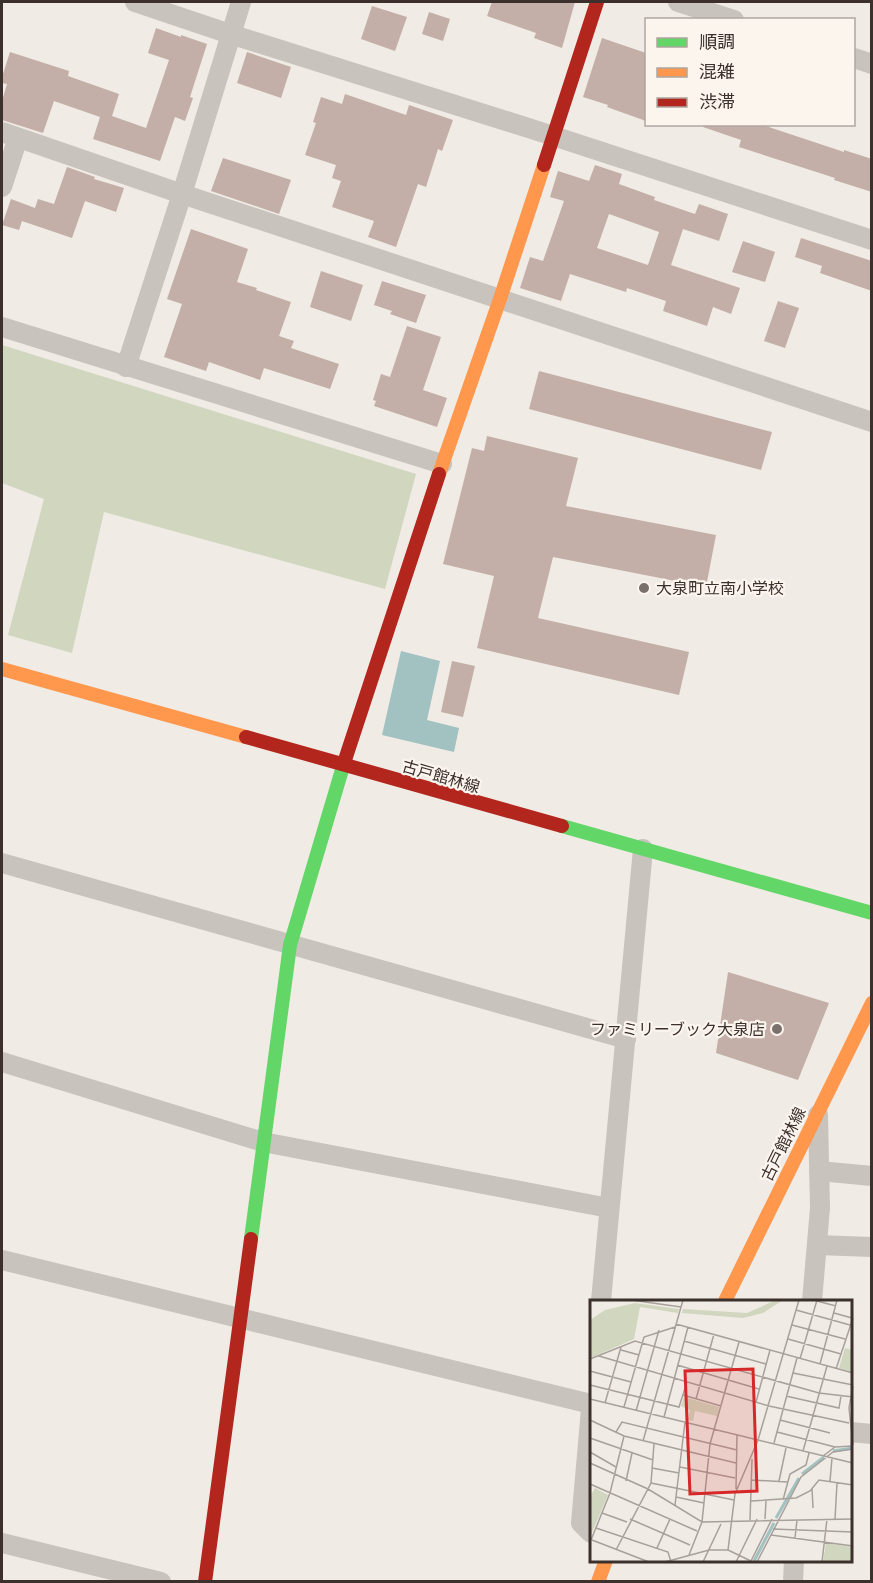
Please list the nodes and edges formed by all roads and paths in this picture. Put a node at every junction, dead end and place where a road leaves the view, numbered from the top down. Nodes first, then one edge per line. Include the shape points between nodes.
1 (135, 2) edge
2 (241, 2) edge
3 (597, 2) edge
4 (678, 2) edge
5 (728, 18) edge
6 (230, 34) junction
7 (855, 58) edge
8 (872, 64) edge
9 (10, 135) edge
10 (552, 136) junction
11 (2, 187) edge
12 (182, 194) junction
13 (872, 240) edge
14 (500, 299) junction
15 (2, 327) edge
16 (126, 367) junction
17 (872, 422) edge
18 (442, 464) junction
19 (2, 669) edge
20 (343, 765) junction
21 (643, 849) junction
22 (2, 863) edge
23 (872, 914) edge
24 (290, 945) junction
25 (872, 1003) edge
26 (626, 1039) junction
27 (2, 1062) edge
28 (818, 1109) junction
29 (263, 1142) junction
30 (819, 1171) junction
31 (872, 1176) edge
32 (609, 1208) junction
33 (817, 1245) junction
34 (872, 1248) edge
35 (2, 1260) edge
36 (601, 1300) edge
37 (725, 1300) edge
38 (812, 1300) edge
39 (240, 1319) junction
40 (590, 1404) edge
41 (590, 1420) edge
42 (852, 1432) edge
43 (872, 1434) edge
44 (590, 1532) edge
45 (2, 1543) edge
46 (605, 1562) edge
47 (794, 1562) edge
48 (161, 1581) edge
49 (205, 1581) edge
50 (598, 1581) edge
51 (793, 1581) edge

1 - 6 street
2 - 6 street
3 - 10 street
4 - 5 street
6 - 10 street
6 - 12 street
7 - 8 street
9 - 11 street
9 - 12 street
10 - 13 street
10 - 14 street
12 - 14 street
12 - 16 street
14 - 17 street
14 - 18 street
15 - 16 street
16 - 18 street
18 - 20 street
19 - 20 street, 古戸館林線
20 - 21 street, 古戸館林線
20 - 24 street
21 - 23 street, 古戸館林線
21 - 26 street
22 - 24 street
24 - 26 street
24 - 29 street
25 - 28 street, 古戸館林線
26 - 32 street
27 - 29 street
28 - 30 street
28 - 37 street, 古戸館林線
29 - 32 street
29 - 39 street
30 - 31 street
30 - 33 street
32 - 36 street
33 - 34 street
33 - 38 street
35 - 39 street
39 - 40 street
39 - 49 street
41 - 44 street via 581,1523
42 - 43 street
45 - 48 street
46 - 50 street
47 - 51 street

